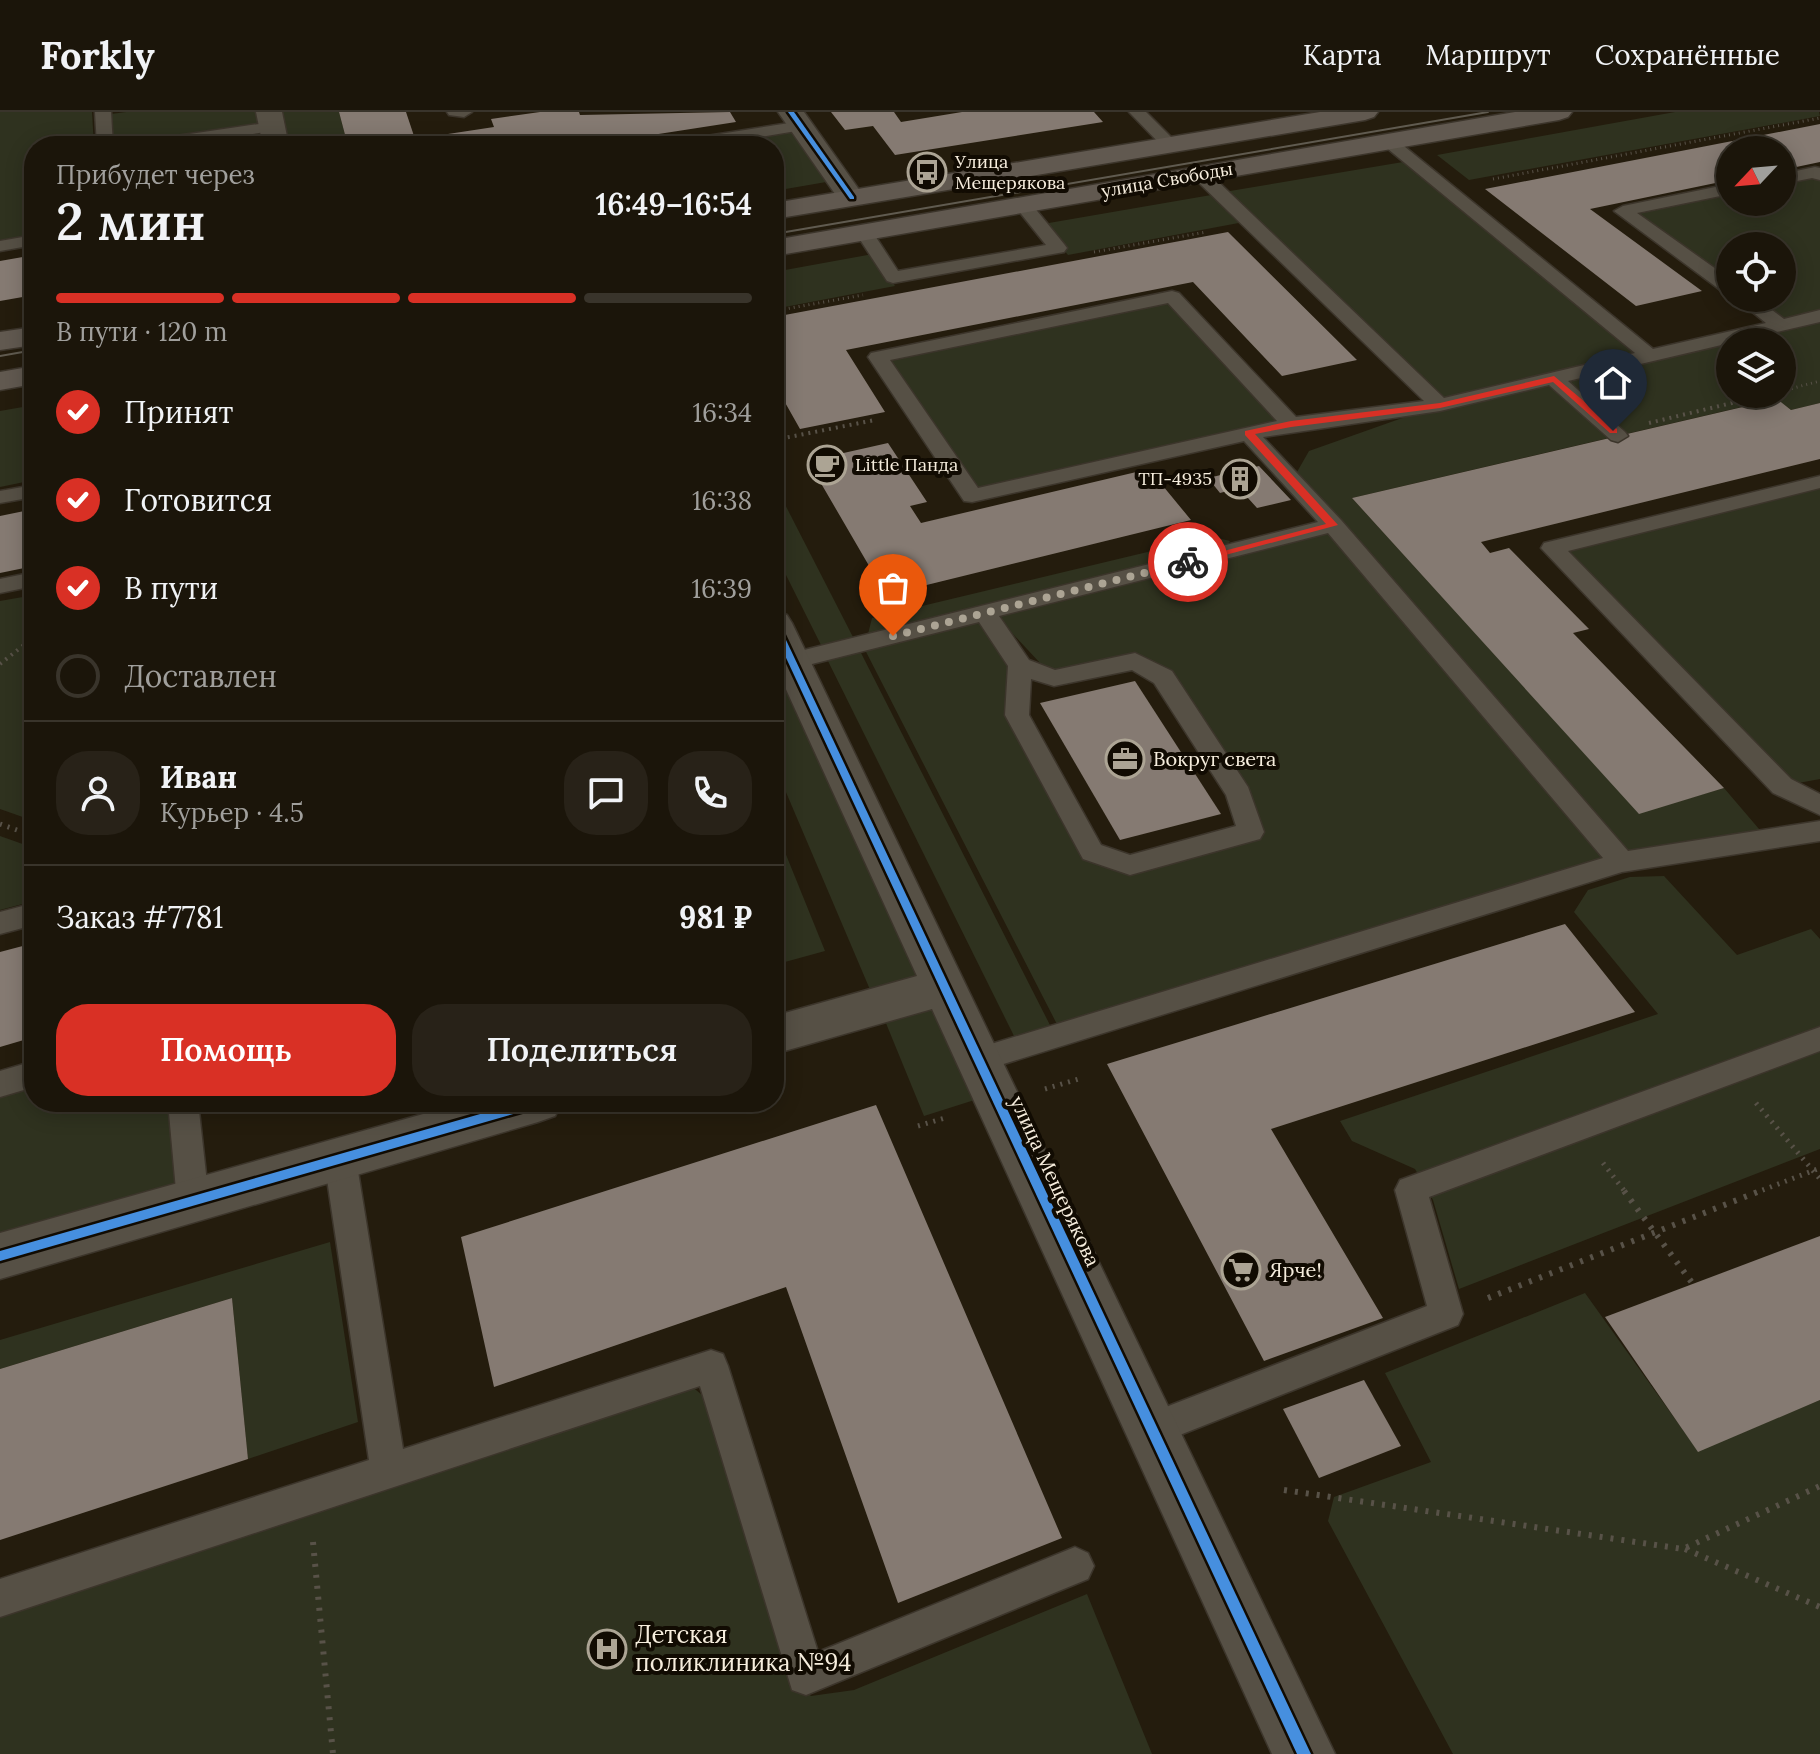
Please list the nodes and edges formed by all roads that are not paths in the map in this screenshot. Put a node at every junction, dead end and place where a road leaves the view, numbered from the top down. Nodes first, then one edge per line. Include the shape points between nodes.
1 (103, 112) edge
2 (455, 112) edge
3 (464, 112) edge
4 (1137, 112) edge
5 (1365, 112) edge
6 (1559, 112) edge
7 (796, 119) edge
8 (272, 128) edge
9 (104, 136) edge
10 (214, 136) edge
11 (720, 136) edge
12 (1388, 141) junction
13 (1170, 145) junction
14 (1200, 174) junction
15 (1820, 175) edge
16 (1796, 176) edge
17 (1716, 192) edge
18 (852, 198) junction
19 (1023, 205) junction
20 (784, 209) edge
21 (864, 232) junction
22 (24, 242) edge
23 (0, 246) edge
24 (784, 246) edge
25 (1716, 278) edge
26 (1763, 312) edge
27 (1820, 316) edge
28 (1782, 326) junction
29 (24, 337) edge
30 (0, 341) edge
31 (1651, 357) junction
32 (24, 377) edge
33 (1554, 379) junction
34 (0, 381) edge
35 (1440, 405) junction
36 (1291, 424) junction
37 (1248, 433) junction
38 (1616, 434) road end
39 (1820, 482) edge
40 (24, 493) edge
41 (1682, 493) dead end
42 (0, 497) edge
43 (1703, 511) junction
44 (1333, 525) junction
45 (24, 581) edge
46 (0, 586) edge
47 (985, 613) junction
48 (784, 642) edge
49 (784, 644) edge
50 (1020, 666) junction
51 (1820, 806) edge
52 (1820, 831) edge
53 (1622, 862) junction
54 (24, 917) edge
55 (0, 923) edge
56 (944, 987) junction
57 (784, 1032) edge
58 (1820, 1039) edge
59 (978, 1060) junction
60 (24, 1077) edge
61 (0, 1084) edge
62 (184, 1112) edge
63 (503, 1112) edge
64 (340, 1159) junction
65 (193, 1201) junction
66 (0, 1256) edge
67 (1152, 1429) junction
68 (389, 1471) junction
69 (1075, 1566) dead end
70 (0, 1598) edge
71 (1304, 1754) edge

1 - 9 lane
2 - 3 lane
4 - 13 lane
5 - 13 main road, улица Свободы
6 - 12 main road, улица Свободы
7 - 11 lane
7 - 18 street
8 - 10 lane
12 - 14 main road, улица Свободы
12 - 31 lane
13 - 18 main road, улица Свободы
14 - 19 main road, улица Свободы
14 - 35 lane
15 - 16 lane
17 - 25 lane via 1623,211
18 - 20 main road, улица Свободы
19 - 21 main road, улица Свободы
19 - 21 lane via 1058,248 893,277
21 - 24 main road, улица Свободы
22 - 23 lane
26 - 28 lane
27 - 28 lane
28 - 31 lane
29 - 30 main road
31 - 33 lane
32 - 34 main road
33 - 35 lane
33 - 38 lane
35 - 36 lane
36 - 37 lane
36 - 37 lane via 1172,297 878,357 972,496
37 - 44 lane
39 - 43 lane
40 - 42 lane
41 - 43 lane
43 - 51 lane via 1552,548 1782,786
44 - 47 lane
44 - 53 lane
45 - 46 lane
47 - 48 lane
47 - 50 lane
49 - 56 street, улица Мещерякова
50 - 50 lane via 1017,715 1092,852 1130,865 1251,832 1239,794 1163,677 1135,661 1054,678
52 - 53 lane
53 - 59 lane
54 - 55 lane
56 - 57 street
56 - 59 street, улица Мещерякова
58 - 67 lane via 1411,1190 1446,1314
59 - 67 street, улица Мещерякова
60 - 61 lane
62 - 65 lane
63 - 64 street
64 - 65 street
64 - 68 lane
65 - 66 street
67 - 71 street, улица Мещерякова
68 - 69 lane via 711,1366 806,1676
68 - 70 lane

